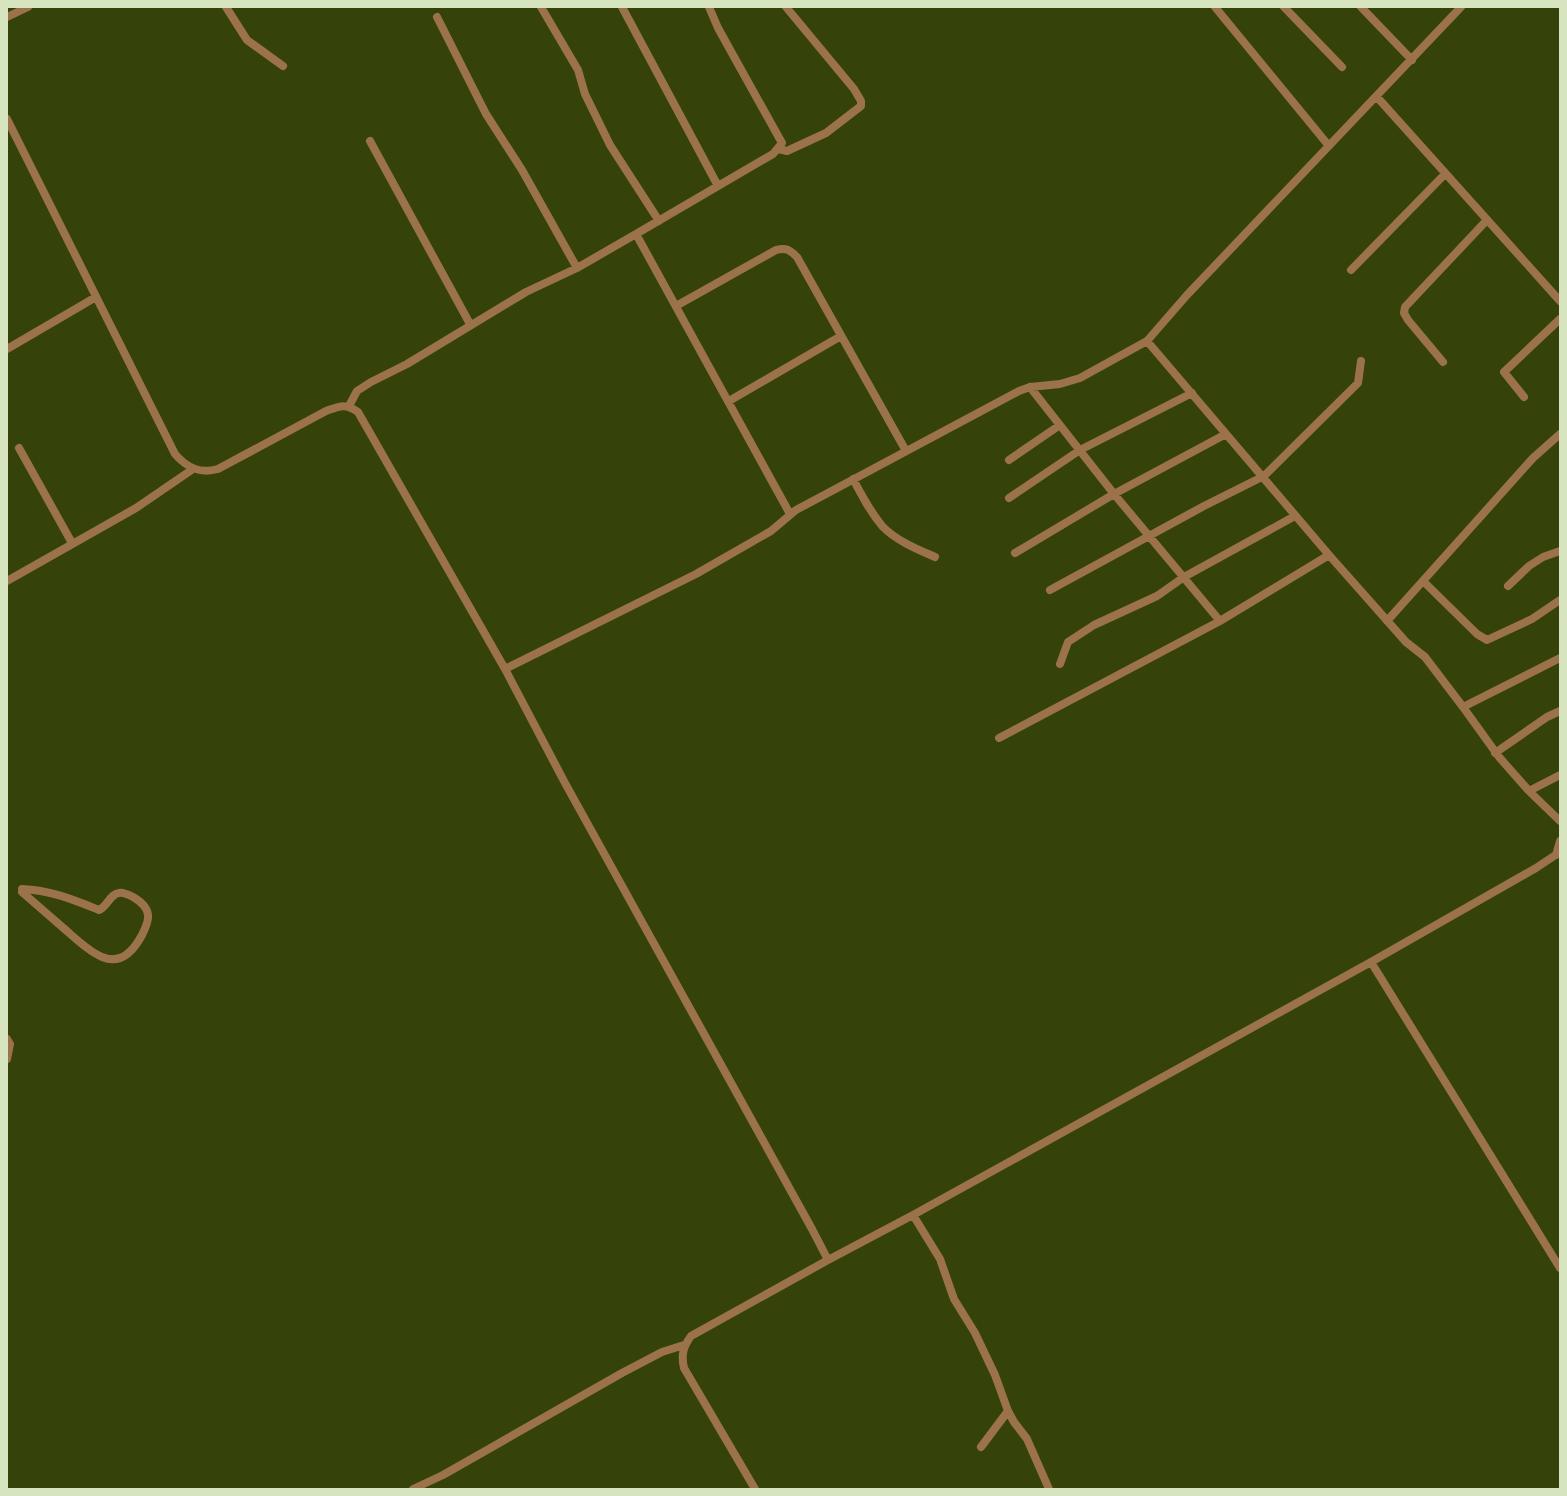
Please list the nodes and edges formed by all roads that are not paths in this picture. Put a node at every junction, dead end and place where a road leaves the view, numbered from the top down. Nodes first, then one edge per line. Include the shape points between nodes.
1 (28, 7) edge
2 (226, 7) edge
3 (541, 7) edge
4 (622, 7) edge
5 (709, 7) edge
6 (786, 7) edge
7 (1215, 7) edge
8 (1284, 7) edge
9 (1361, 7) edge
10 (1461, 7) edge
11 (7, 17) edge
12 (437, 17) dead end
13 (1412, 60) junction
14 (283, 66) dead end
15 (1342, 67) dead end
16 (1377, 97) junction
17 (7, 119) edge
18 (370, 141) dead end
19 (1329, 146) junction
20 (778, 149) junction
21 (1444, 174) junction
22 (718, 186) junction
23 (1487, 220) junction
24 (659, 221) junction
25 (636, 234) junction
26 (576, 268) junction
27 (1351, 270) dead end
28 (96, 298) junction
29 (1560, 301) edge
30 (676, 306) junction
31 (1560, 319) edge
32 (470, 324) junction
33 (841, 336) junction
34 (1147, 341) junction
35 (7, 348) edge
36 (1361, 360) dead end
37 (1443, 362) dead end
38 (1030, 387) junction
39 (1192, 393) junction
40 (1524, 397) dead end
41 (729, 401) junction
42 (349, 406) junction
43 (1060, 425) junction
44 (1226, 434) junction
45 (1560, 434) edge
46 (20, 448) dead end
47 (1080, 450) junction
48 (906, 451) junction
49 (1009, 460) dead end
50 (193, 469) junction
51 (1264, 476) junction
52 (853, 479) junction
53 (1114, 494) junction
54 (1009, 498) dead end
55 (790, 514) junction
56 (1295, 516) junction
57 (1150, 536) junction
58 (72, 543) junction
59 (1560, 550) edge
60 (1015, 553) dead end
61 (1329, 555) junction
62 (935, 557) dead end
63 (1184, 577) junction
64 (7, 581) edge
65 (1423, 581) junction
66 (1508, 586) dead end
67 (1050, 590) dead end
68 (1560, 600) edge
69 (1220, 621) junction
70 (1387, 621) junction
71 (1560, 658) edge
72 (1060, 664) dead end
73 (505, 669) junction
74 (1463, 706) junction
75 (1560, 711) edge
76 (999, 738) dead end
77 (1495, 753) junction
78 (1560, 775) edge
79 (1529, 791) junction
80 (1560, 821) edge
81 (1560, 841) edge
82 (1558, 853) edge
83 (22, 891) joint
84 (1371, 962) junction
85 (7, 1039) edge
86 (7, 1059) edge
87 (914, 1215) junction
88 (828, 1260) junction
89 (1560, 1268) edge
90 (684, 1345) junction
91 (1008, 1411) junction
92 (981, 1447) dead end
93 (413, 1489) edge
94 (755, 1489) edge
95 (1049, 1489) edge

1 - 11 street
2 - 14 street via 247,40
3 - 24 street via 578,70 585,94 610,145
4 - 22 street
5 - 20 street via 718,28 780,137 782,143
6 - 20 street via 854,89 861,106 826,132 787,151
7 - 19 street
8 - 15 street
9 - 13 street
10 - 13 street
12 - 26 street via 486,114 522,170
13 - 16 street
16 - 19 street
16 - 21 street
17 - 28 street
18 - 32 street
19 - 34 street via 1187,295
20 - 22 street
21 - 23 street
21 - 27 street
22 - 24 street
23 - 29 street
23 - 37 street via 1405,307 1404,313 1408,320
24 - 25 street
25 - 26 street
25 - 30 street
26 - 32 street via 526,292
28 - 35 street
28 - 50 street via 175,454 182,463
30 - 33 street via 783,248 790,250 797,257
30 - 41 street
31 - 40 street via 1504,372
32 - 42 street via 407,364 357,391
33 - 41 street
33 - 48 street
34 - 38 street via 1080,378 1060,384
34 - 39 street
36 - 51 street via 1358,383
38 - 43 street
38 - 48 street
39 - 44 street
39 - 47 street
41 - 55 street
42 - 50 street via 339,406 326,411 218,469 207,472
42 - 73 street via 358,412 364,421
43 - 47 street
43 - 49 street
44 - 51 street
44 - 53 street
45 - 65 street via 1533,458
46 - 58 street
47 - 53 street
47 - 54 street
48 - 52 street
50 - 58 street via 136,508
51 - 56 street
51 - 57 street
52 - 55 street
52 - 62 street via 872,513 884,528 904,543
53 - 57 street
53 - 60 street
55 - 73 street via 771,531 696,574
56 - 61 street
56 - 63 street
57 - 63 street
57 - 67 street
58 - 64 street
59 - 66 street via 1528,566
61 - 69 street
61 - 70 street
63 - 69 street
63 - 72 street via 1157,596 1094,626 1068,642
65 - 68 street via 1477,634 1487,640 1532,619
65 - 70 street
69 - 76 street
70 - 74 street via 1406,642 1425,657
71 - 74 street
73 - 88 street via 565,783
74 - 77 street
75 - 77 street via 1547,717
77 - 79 street
78 - 79 street
79 - 80 street
81 - 82 street
82 - 84 street
83 - 83 street via 80,942 102,957 113,960 121,959 130,953 147,923 146,908 129,894 114,894 99,910 42,890
84 - 87 street
84 - 89 street
85 - 86 street via 10,1044
87 - 88 street
87 - 91 street via 940,1259 954,1299 991,1368
88 - 90 street via 703,1328 690,1336
90 - 93 street via 662,1352 622,1373 443,1476
90 - 94 street via 684,1368
91 - 92 street
91 - 95 street via 1027,1439

